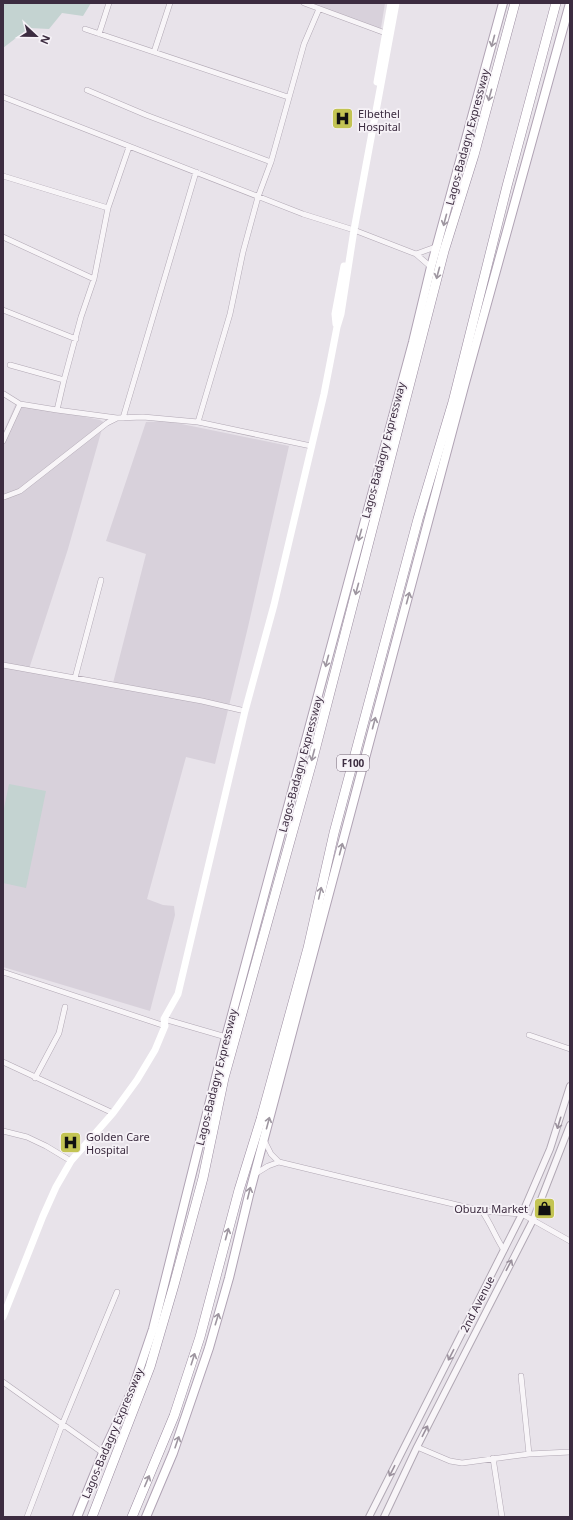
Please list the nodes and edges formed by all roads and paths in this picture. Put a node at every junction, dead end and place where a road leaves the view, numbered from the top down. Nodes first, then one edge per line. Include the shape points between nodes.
1 (110, 3) edge
2 (170, 3) edge
3 (304, 3) edge
4 (391, 3) edge
5 (396, 3) edge
6 (503, 3) edge
7 (514, 3) edge
8 (556, 3) edge
9 (570, 3) edge
10 (319, 9) junction
11 (85, 29) dead end
12 (99, 34) junction
13 (388, 34) junction
14 (154, 52) junction
15 (87, 90) dead end
16 (3, 97) edge
17 (288, 97) junction
18 (129, 147) junction
19 (271, 162) junction
20 (196, 172) junction
21 (3, 176) edge
22 (258, 197) junction
23 (108, 208) junction
24 (352, 229) junction
25 (3, 236) edge
26 (438, 246) junction
27 (416, 254) junction
28 (431, 267) junction
29 (94, 279) junction
30 (3, 310) edge
31 (76, 339) junction
32 (10, 365) dead end
33 (64, 380) junction
34 (4, 394) dead end
35 (20, 404) junction
36 (57, 410) junction
37 (117, 418) junction
38 (123, 418) junction
39 (198, 422) junction
40 (3, 441) edge
41 (311, 446) junction
42 (4, 497) dead end
43 (101, 580) dead end
44 (3, 665) edge
45 (75, 678) junction
46 (246, 711) junction
47 (3, 972) edge
48 (65, 1007) dead end
49 (164, 1023) junction
50 (529, 1035) dead end
51 (226, 1037) junction
52 (570, 1049) edge
53 (3, 1062) edge
54 (36, 1078) junction
55 (570, 1086) edge
56 (113, 1113) junction
57 (570, 1125) edge
58 (3, 1131) edge
59 (264, 1139) junction
60 (71, 1161) junction
61 (279, 1162) junction
62 (254, 1174) junction
63 (482, 1211) junction
64 (522, 1214) junction
65 (533, 1220) junction
66 (570, 1241) edge
67 (504, 1250) junction
68 (117, 1292) dead end
69 (3, 1316) edge
70 (521, 1376) dead end
71 (3, 1382) edge
72 (62, 1425) junction
73 (417, 1447) junction
74 (103, 1452) junction
75 (570, 1452) edge
76 (529, 1454) junction
77 (493, 1458) junction
78 (26, 1517) edge
79 (77, 1517) edge
80 (92, 1517) edge
81 (132, 1517) edge
82 (146, 1517) edge
83 (369, 1517) edge
84 (384, 1517) edge
85 (502, 1517) edge

1 - 12 street
2 - 14 street
3 - 10 street
4 - 13 main road
5 - 13 main road
6 -> 26 main road, Lagos-Badagry Expressway
7 -> 80 highway, Lagos-Badagry Expressway via 474,156 444,251 312,762 224,1078 203,1178 174,1285 150,1367
81 -> 8 highway, F100 via 174,1416 200,1337 308,948 334,833 452,402
59 -> 9 main road via 465,383
10 - 13 street
10 - 17 street via 304,44
11 - 12 street
12 - 14 street
13 - 24 main road
14 - 17 street
15 - 19 street
16 - 18 street
17 - 19 street
18 - 20 street
18 - 23 street
19 - 22 street
20 - 22 street
20 - 38 street
21 - 23 street
22 - 24 street
22 - 39 street via 230,314
23 - 29 street
24 - 27 street
24 - 41 main road via 341,314
25 - 29 street
26 - 27 street
26 - 28 main road, Lagos-Badagry Expressway
27 - 28 street
28 -> 51 main road, Lagos-Badagry Expressway
29 - 31 street
30 - 31 street
31 - 33 street
32 - 33 street
33 - 36 street
34 - 35 street
35 - 36 street
35 - 40 street
36 - 37 street
37 - 38 street
37 - 42 street via 107,423 20,491
38 - 39 street via 143,417
39 - 41 street
41 - 46 main road
43 - 45 street
44 - 45 street
45 - 46 street
46 - 49 main road via 178,994
47 - 49 street
48 - 54 street via 59,1033
49 - 51 street
49 - 56 main road via 155,1050
50 - 52 street
51 - 74 main road, Lagos-Badagry Expressway via 152,1329 132,1391
53 - 54 street
54 - 56 street
55 -> 64 street, 2nd Avenue via 550,1149
56 - 60 main road
57 - 65 street, 2nd Avenue
58 - 60 street via 27,1137
59 - 61 street via 271,1154
59 - 62 main road
60 - 69 main road via 43,1216
61 - 62 street
61 - 63 street
82 -> 62 main road via 173,1453 209,1348
63 - 64 street
63 - 67 street
64 - 65 street
64 - 67 street, 2nd Avenue
65 - 66 street
73 -> 65 street, 2nd Avenue
67 -> 83 street, 2nd Avenue
68 - 72 street
70 - 76 street
71 - 72 street
72 - 74 street
72 - 78 street
73 - 77 street via 450,1461
73 - 84 street, 2nd Avenue
74 - 79 main road, Lagos-Badagry Expressway
75 - 76 street
76 - 77 street
77 - 85 street

